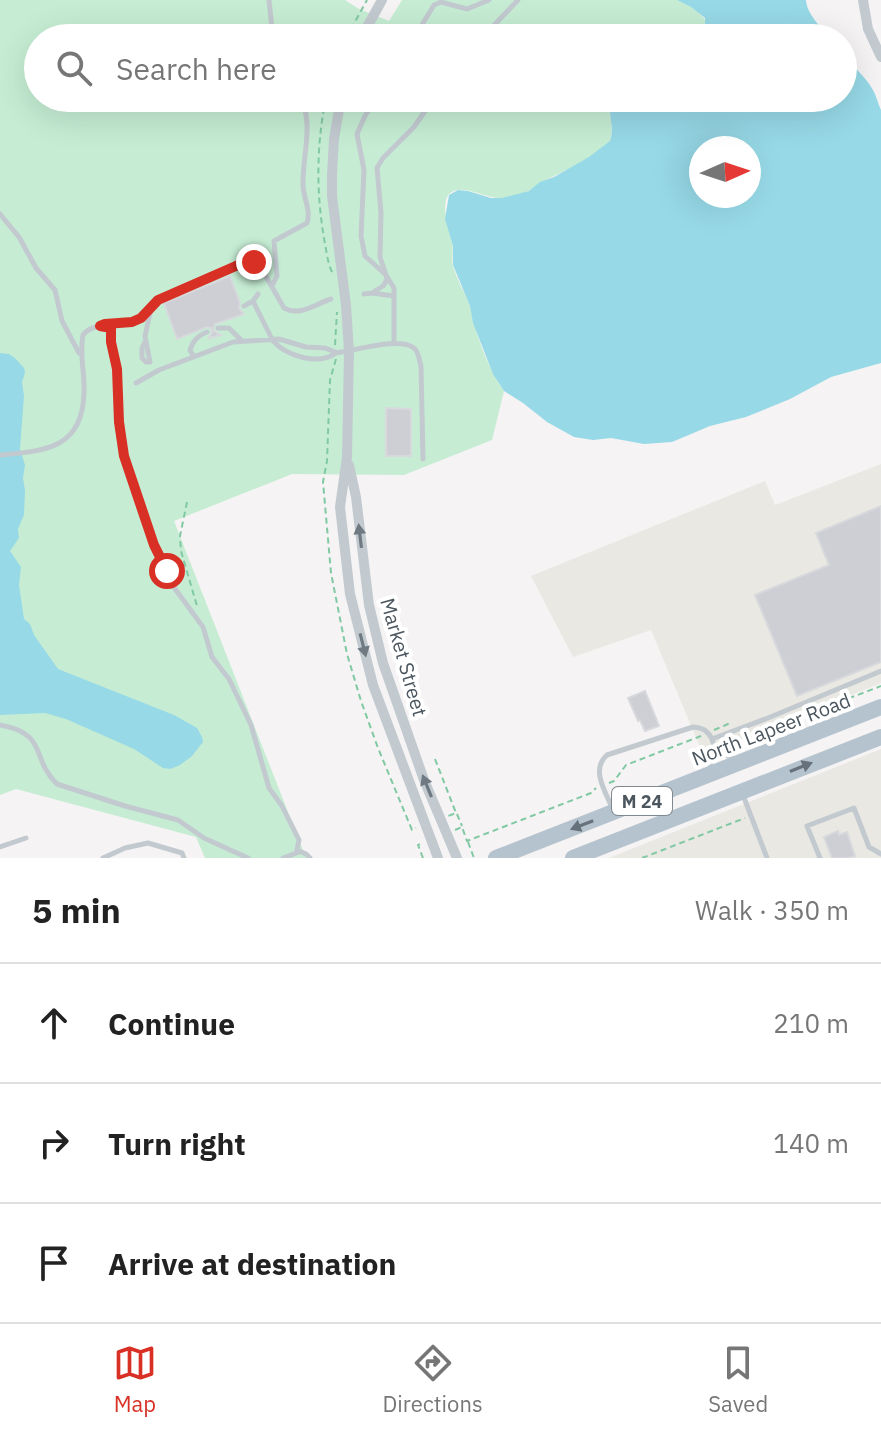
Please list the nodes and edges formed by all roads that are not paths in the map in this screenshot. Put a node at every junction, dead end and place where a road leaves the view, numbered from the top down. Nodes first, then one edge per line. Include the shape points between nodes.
1 (269, 0) edge
2 (382, 0) edge
3 (489, 0) edge
4 (518, 0) edge
5 (863, 0) edge
6 (272, 24) edge
7 (369, 24) edge
8 (422, 24) edge
9 (495, 24) edge
10 (881, 57) edge
11 (306, 112) edge
12 (339, 112) edge
13 (367, 112) edge
14 (424, 112) edge
15 (0, 214) edge
16 (386, 275) junction
17 (273, 285) junction
18 (258, 294) dead end
19 (394, 296) junction
20 (331, 299) dead end
21 (253, 301) junction
22 (244, 306) dead end
23 (151, 309) junction
24 (100, 326) junction
25 (218, 328) dead end
26 (207, 332) dead end
27 (242, 341) junction
28 (273, 341) junction
29 (145, 342) dead end
30 (394, 343) junction
31 (349, 351) junction
32 (336, 353) junction
33 (80, 357) junction
34 (194, 357) junction
35 (136, 383) dead end
36 (0, 455) edge
37 (347, 457) junction
38 (423, 459) dead end
39 (881, 671) edge
40 (881, 707) edge
41 (0, 725) edge
42 (881, 737) edge
43 (712, 739) junction
44 (715, 750) junction
45 (737, 764) junction
46 (708, 775) junction
47 (737, 793) junction
48 (657, 795) junction
49 (614, 812) junction
50 (26, 838) dead end
51 (0, 847) edge
52 (299, 852) junction
53 (880, 855) edge
54 (103, 858) edge
55 (184, 858) edge
56 (248, 858) edge
57 (283, 858) edge
58 (310, 858) edge
59 (438, 858) edge
60 (457, 858) edge
61 (496, 858) edge
62 (572, 858) edge
63 (767, 858) edge
64 (820, 858) edge

1 - 6 lane
2 - 7 street
3 - 8 lane via 467,9 441,2
4 - 9 lane
5 - 10 street
11 - 17 lane via 303,188 310,216 307,223 274,241
12 - 31 street, Market Street via 332,196
13 - 16 lane via 357,134 364,170 361,236 365,256
14 - 16 lane via 377,168 380,257
15 - 33 lane via 55,290 62,321
16 - 19 lane
16 - 19 lane via 386,283 368,294
17 - 20 lane via 284,308 293,312
17 - 23 lane via 260,266 245,262 158,300
18 - 21 lane
19 - 30 lane
21 - 22 lane
21 - 28 lane
23 - 24 lane via 132,322
23 - 29 lane
24 - 33 lane via 83,335
24 - 52 lane via 111,328 124,456 154,545 173,586 199,619 212,657 251,725 269,788 299,840
25 - 27 lane via 229,328
26 - 34 lane via 192,343
27 - 28 lane
27 - 34 lane
28 - 32 lane
28 - 32 lane via 301,357 328,358
30 - 31 lane
30 - 38 lane via 413,347 421,366
31 - 32 lane
31 - 37 street, Market Street
33 - 36 lane via 83,406 66,439 42,451
34 - 35 lane
37 -> 59 street, Market Street via 340,507 350,594 373,685
60 -> 37 street, Market Street via 383,663
39 - 43 lane
40 - 45 main road, North Lapeer Road / M 24
41 - 56 lane via 31,737 57,784 178,820
47 -> 42 main road, M 24
43 - 44 lane
43 - 49 lane via 707,731 693,727 607,755 599,771
44 - 45 lane
44 - 46 lane
45 - 46 main road, North Lapeer Road / M 24
45 - 47 main road via 726,781
46 - 48 main road, North Lapeer Road / M 24
47 - 62 main road, M 24
47 - 63 lane
48 - 49 main road, North Lapeer Road / M 24
48 - 62 main road via 675,796 677,807 582,848
49 -> 61 main road, North Lapeer Road / M 24
50 - 51 lane
52 - 57 lane
52 - 58 lane
53 - 64 lane via 869,847 854,808 807,826
54 - 55 lane via 148,843

